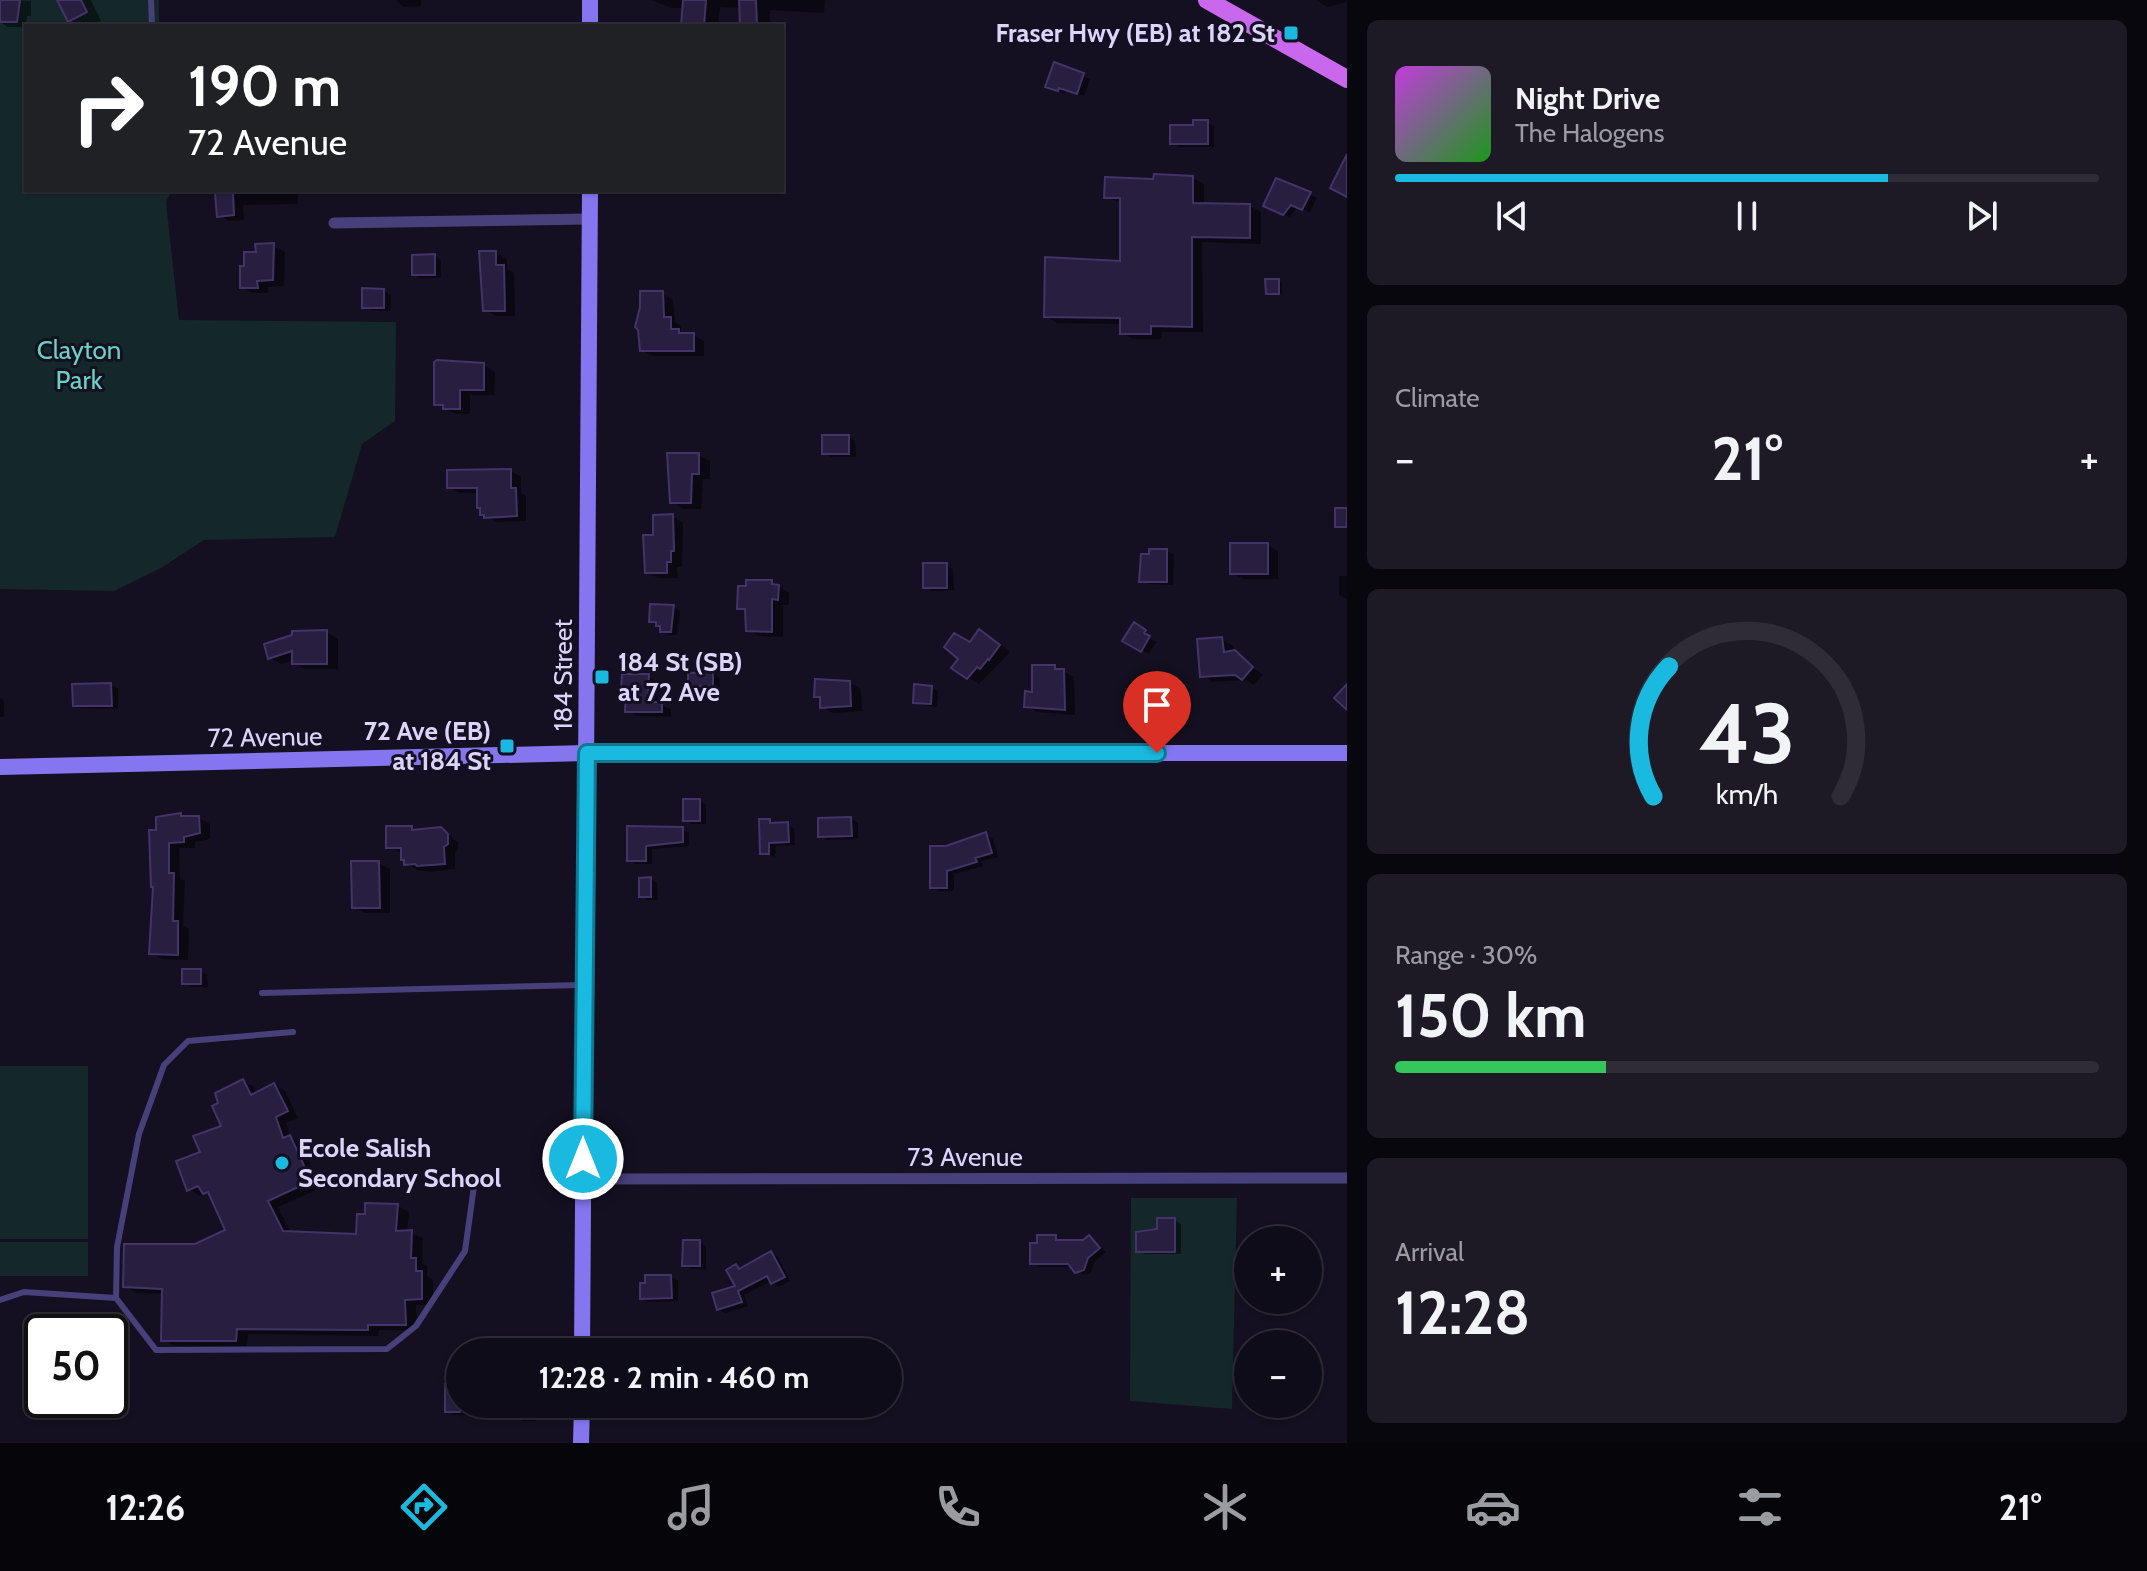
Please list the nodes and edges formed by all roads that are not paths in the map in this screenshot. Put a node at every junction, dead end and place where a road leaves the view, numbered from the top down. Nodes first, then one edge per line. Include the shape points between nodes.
1 (151, 0) edge
2 (590, 0) edge
3 (1207, 0) edge
4 (152, 24) edge
5 (590, 24) edge
6 (1347, 79) edge
7 (590, 192) edge
8 (590, 219) junction
9 (334, 223) dead end
10 (587, 753) junction
11 (1347, 753) edge
12 (0, 767) edge
13 (585, 985) junction
14 (262, 993) dead end
15 (293, 1032) dead end
16 (1347, 1178) edge
17 (475, 1179) dead end
18 (583, 1179) junction
19 (116, 1298) junction
20 (0, 1300) edge
21 (582, 1338) edge
22 (582, 1418) edge
23 (581, 1443) edge

1 - 4 lane
2 - 5 main road
3 - 6 main road
7 - 8 main road, 184 Street
8 - 9 street
8 - 10 main road, 184 Street
10 - 11 main road, 72 Avenue
10 - 12 main road, 72 Avenue
10 - 13 main road, 184 Street
13 - 14 lane
13 - 18 main road, 184 Street
15 - 19 lane via 188,1041 164,1065 139,1134 117,1247
16 - 18 street, 73 Avenue
17 - 19 lane via 465,1251 416,1326 387,1349 156,1350
18 - 21 main road, 184 Street
19 - 20 lane via 24,1292
22 - 23 main road

